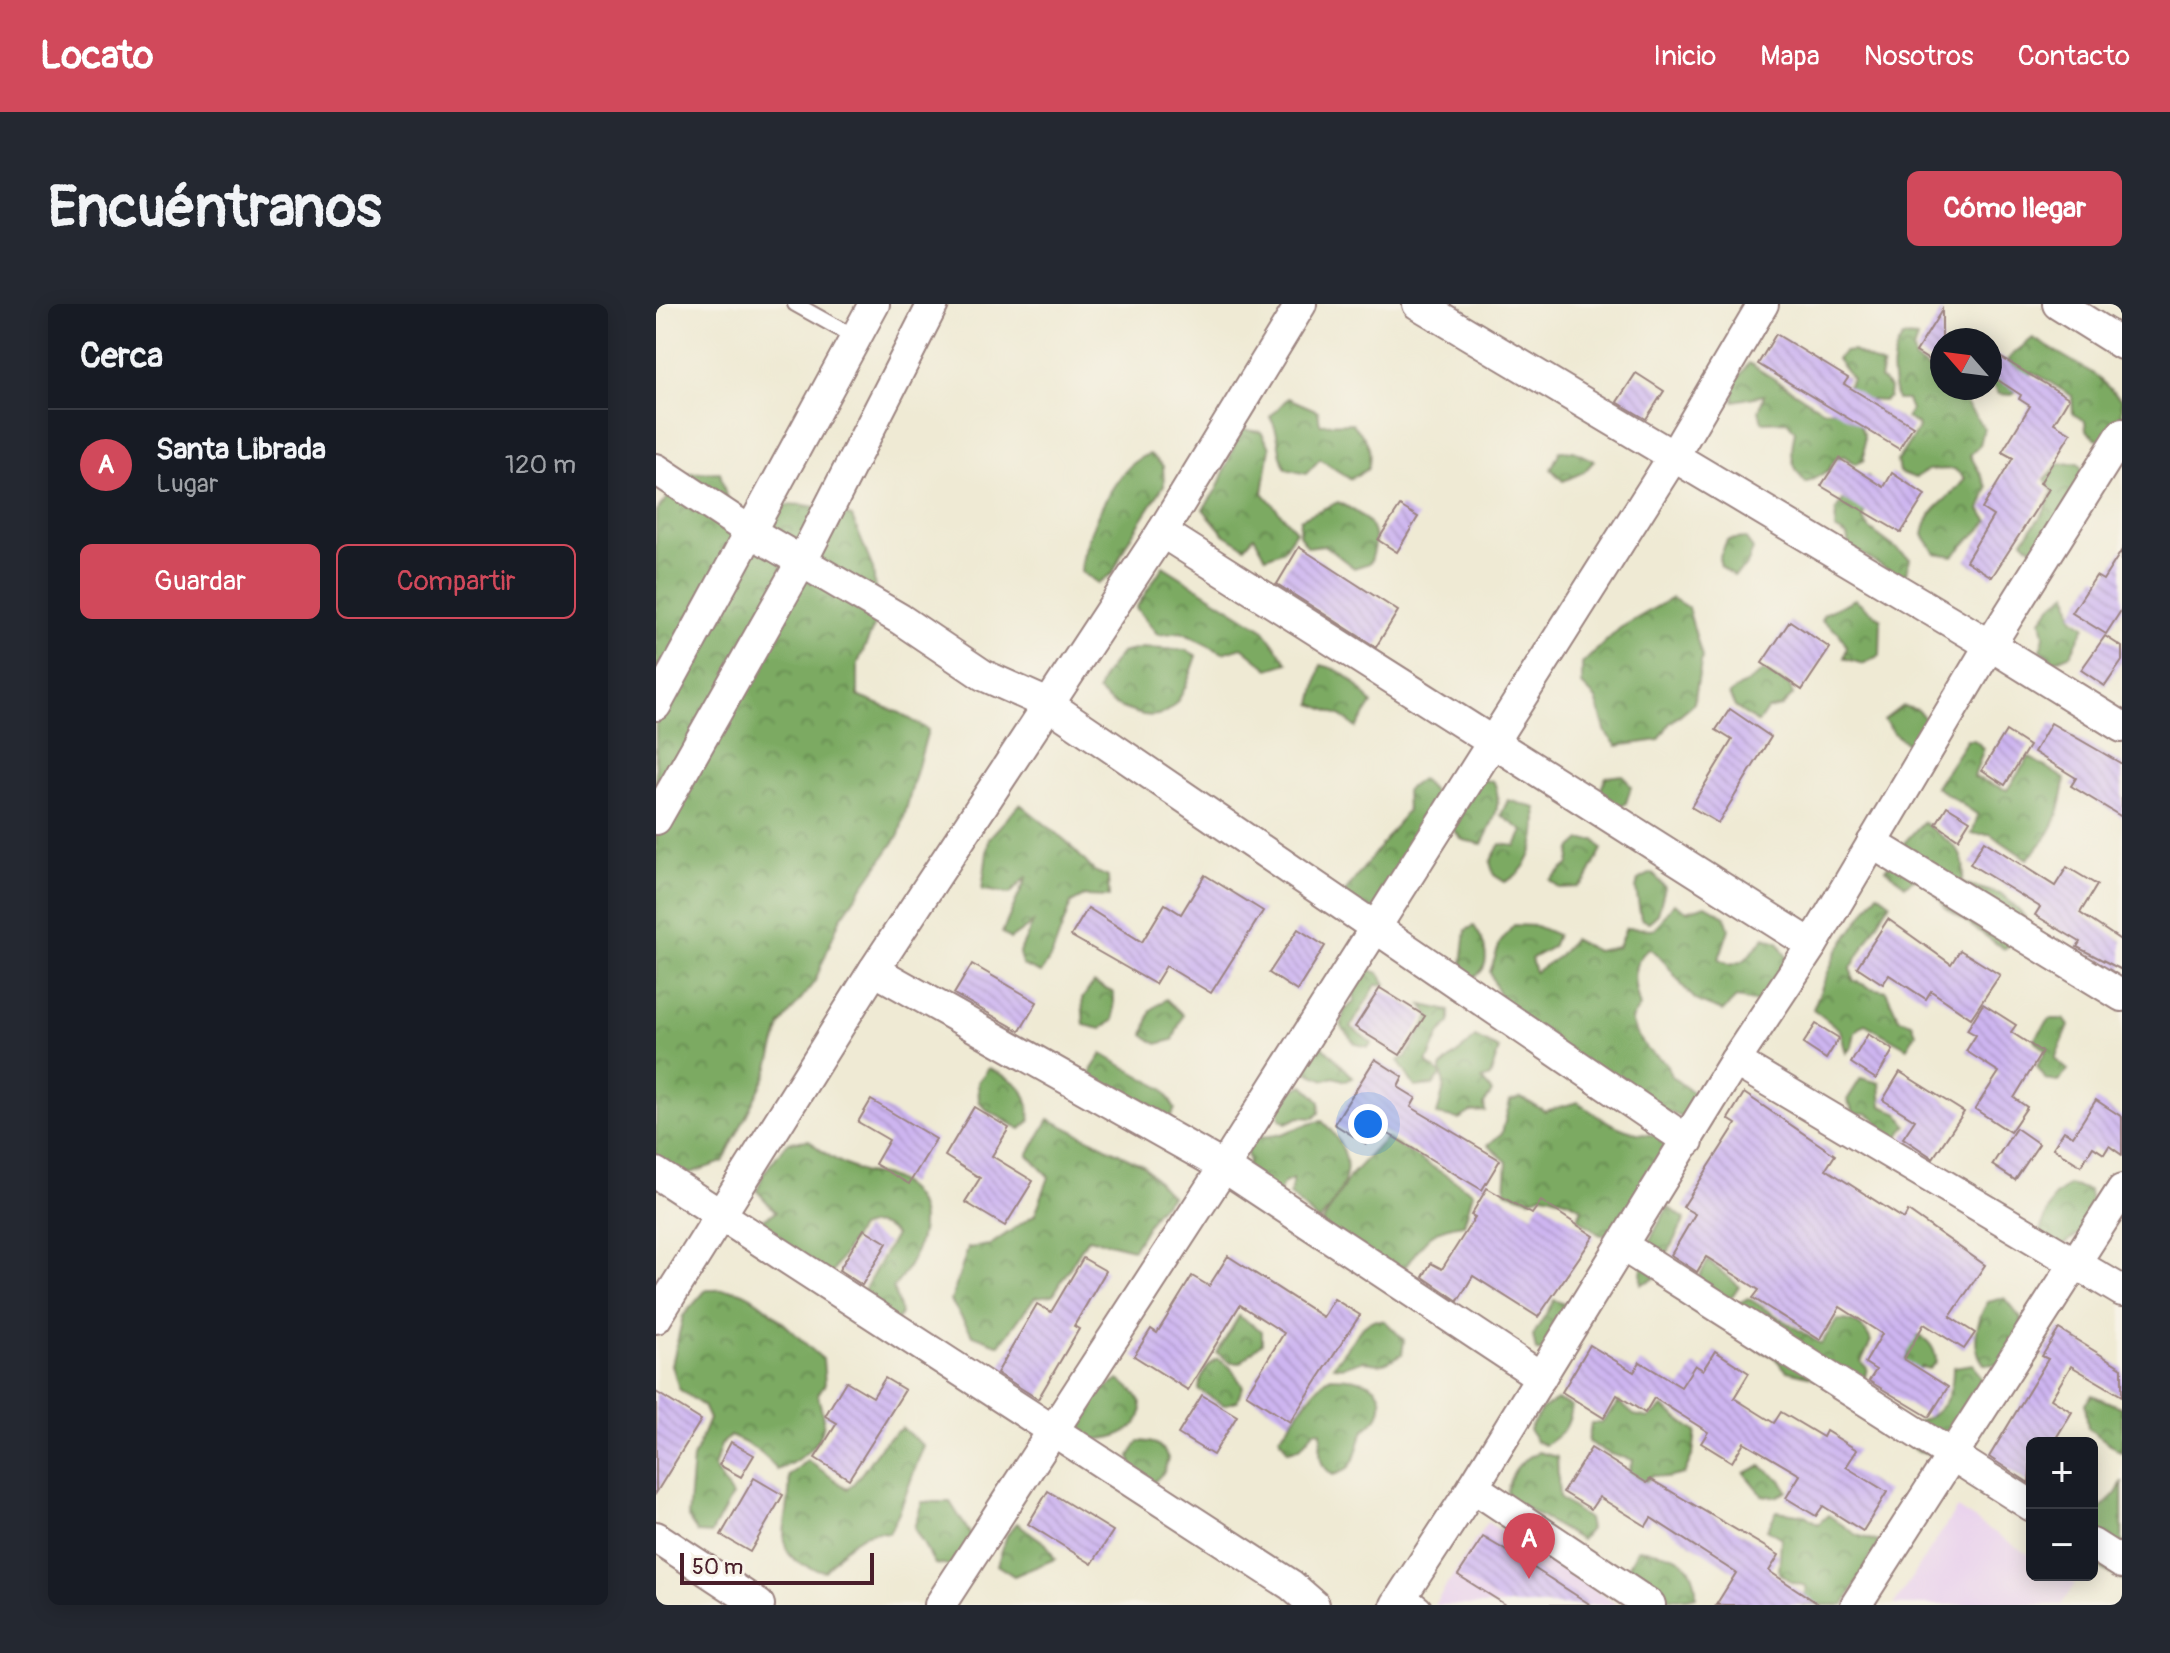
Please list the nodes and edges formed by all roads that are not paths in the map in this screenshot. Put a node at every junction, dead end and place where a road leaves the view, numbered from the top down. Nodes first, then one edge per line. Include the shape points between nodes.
1 (795, 304) edge
2 (874, 304) edge
3 (933, 304) edge
4 (1301, 304) edge
5 (1418, 304) edge
6 (1763, 304) edge
7 (2058, 304) edge
8 (856, 338) junction
9 (2122, 344) edge
10 (2121, 436) edge
11 (1673, 457) junction
12 (656, 469) edge
13 (751, 532) junction
14 (1162, 532) junction
15 (802, 561) junction
16 (1990, 645) junction
17 (1048, 704) junction
18 (656, 705) edge
19 (2122, 727) edge
20 (1493, 741) junction
21 (656, 819) edge
22 (1872, 843) junction
23 (1375, 925) junction
24 (1812, 945) junction
25 (874, 970) junction
26 (2122, 996) edge
27 (1735, 1061) junction
28 (1688, 1141) junction
29 (1224, 1167) junction
30 (656, 1173) edge
31 (2122, 1190) edge
32 (719, 1213) junction
33 (1623, 1246) junction
34 (2076, 1262) junction
35 (2122, 1291) edge
36 (656, 1318) edge
37 (1541, 1377) junction
38 (1054, 1431) junction
39 (1954, 1456) junction
40 (1473, 1487) junction
41 (2026, 1502) edge
42 (656, 1537) edge
43 (2098, 1548) edge
44 (2122, 1563) edge
45 (1408, 1600) edge
46 (759, 1605) edge
47 (940, 1605) edge
48 (1314, 1605) edge
49 (1650, 1605) edge
50 (1856, 1605) edge

1 - 8 lane
2 - 8 street
3 - 15 street
4 - 14 street
5 - 11 street
6 - 11 street
7 - 9 street
8 - 13 street
10 - 16 street
11 - 16 street
11 - 20 street
12 - 13 street
13 - 15 street
13 - 18 street
14 - 17 street
14 - 20 street
15 - 17 street via 983,675
15 - 21 street
16 - 19 street
16 - 22 street
17 - 23 street
17 - 25 street
20 - 23 street
20 - 24 street
22 - 24 street
22 - 26 street
23 - 28 street
23 - 29 street
24 - 27 street
25 - 29 street
25 - 32 street
27 - 28 street
27 - 34 street
28 - 33 street
29 - 37 street
29 - 38 street
30 - 32 street
31 - 34 street
32 - 36 street
32 - 38 street
33 - 37 street
33 - 39 street
34 - 35 street
34 - 39 street
37 - 40 street
38 - 47 street
38 - 48 street
39 - 41 street
39 - 50 street
40 - 45 street
40 - 49 street
42 - 46 street
43 - 44 street

